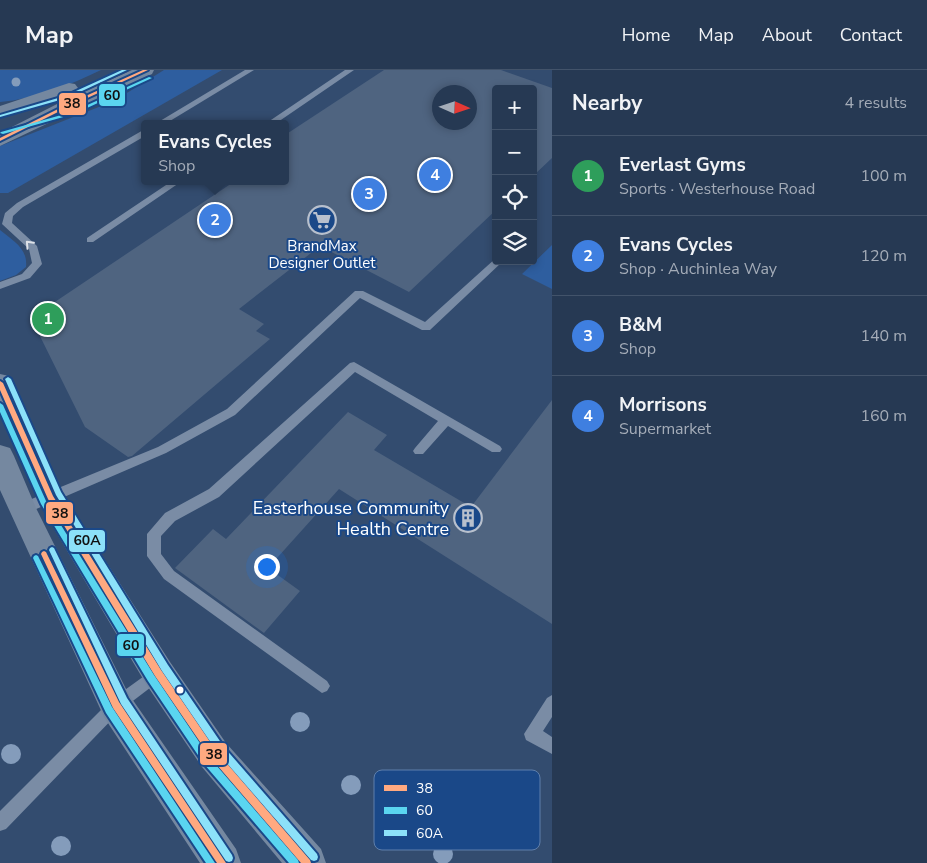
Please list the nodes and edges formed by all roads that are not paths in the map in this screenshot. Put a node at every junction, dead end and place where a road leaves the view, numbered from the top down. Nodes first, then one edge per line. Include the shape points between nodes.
1 (111, 70) edge
2 (146, 70) edge
3 (250, 70) edge
4 (350, 70) edge
5 (36, 101) junction
6 (68, 105) junction
7 (0, 106) edge
8 (0, 112) edge
9 (166, 120) edge
10 (275, 120) edge
11 (0, 125) edge
12 (141, 134) edge
13 (0, 140) edge
14 (172, 185) edge
15 (90, 240) dead end
16 (493, 265) edge
17 (0, 286) edge
18 (0, 383) edge
19 (446, 420) junction
20 (496, 449) dead end
21 (419, 451) dead end
22 (0, 456) edge
23 (36, 503) junction
24 (158, 673) junction
25 (322, 686) dead end
26 (552, 703) edge
27 (116, 705) junction
28 (552, 746) edge
29 (0, 823) edge
30 (222, 863) edge
31 (306, 863) edge

1 - 5 street
2 - 6 street
3 - 9 lane
4 - 10 lane
5 - 7 street
5 - 8 street
6 - 11 street
6 - 13 street
17 -> 12 lane via 26,276 37,264 34,248 7,224 8,215
14 - 15 lane
16 - 23 lane via 426,327 359,293 231,412 162,450
18 - 23 street
19 - 20 lane
19 - 21 lane
19 - 25 lane via 354,366 214,493 170,517 154,534 154,556 169,575
22 - 23 street
23 - 24 street
23 - 27 street
24 - 27 lane
24 - 31 street via 214,755
26 - 28 lane via 532,734
27 - 29 lane
27 - 30 street

